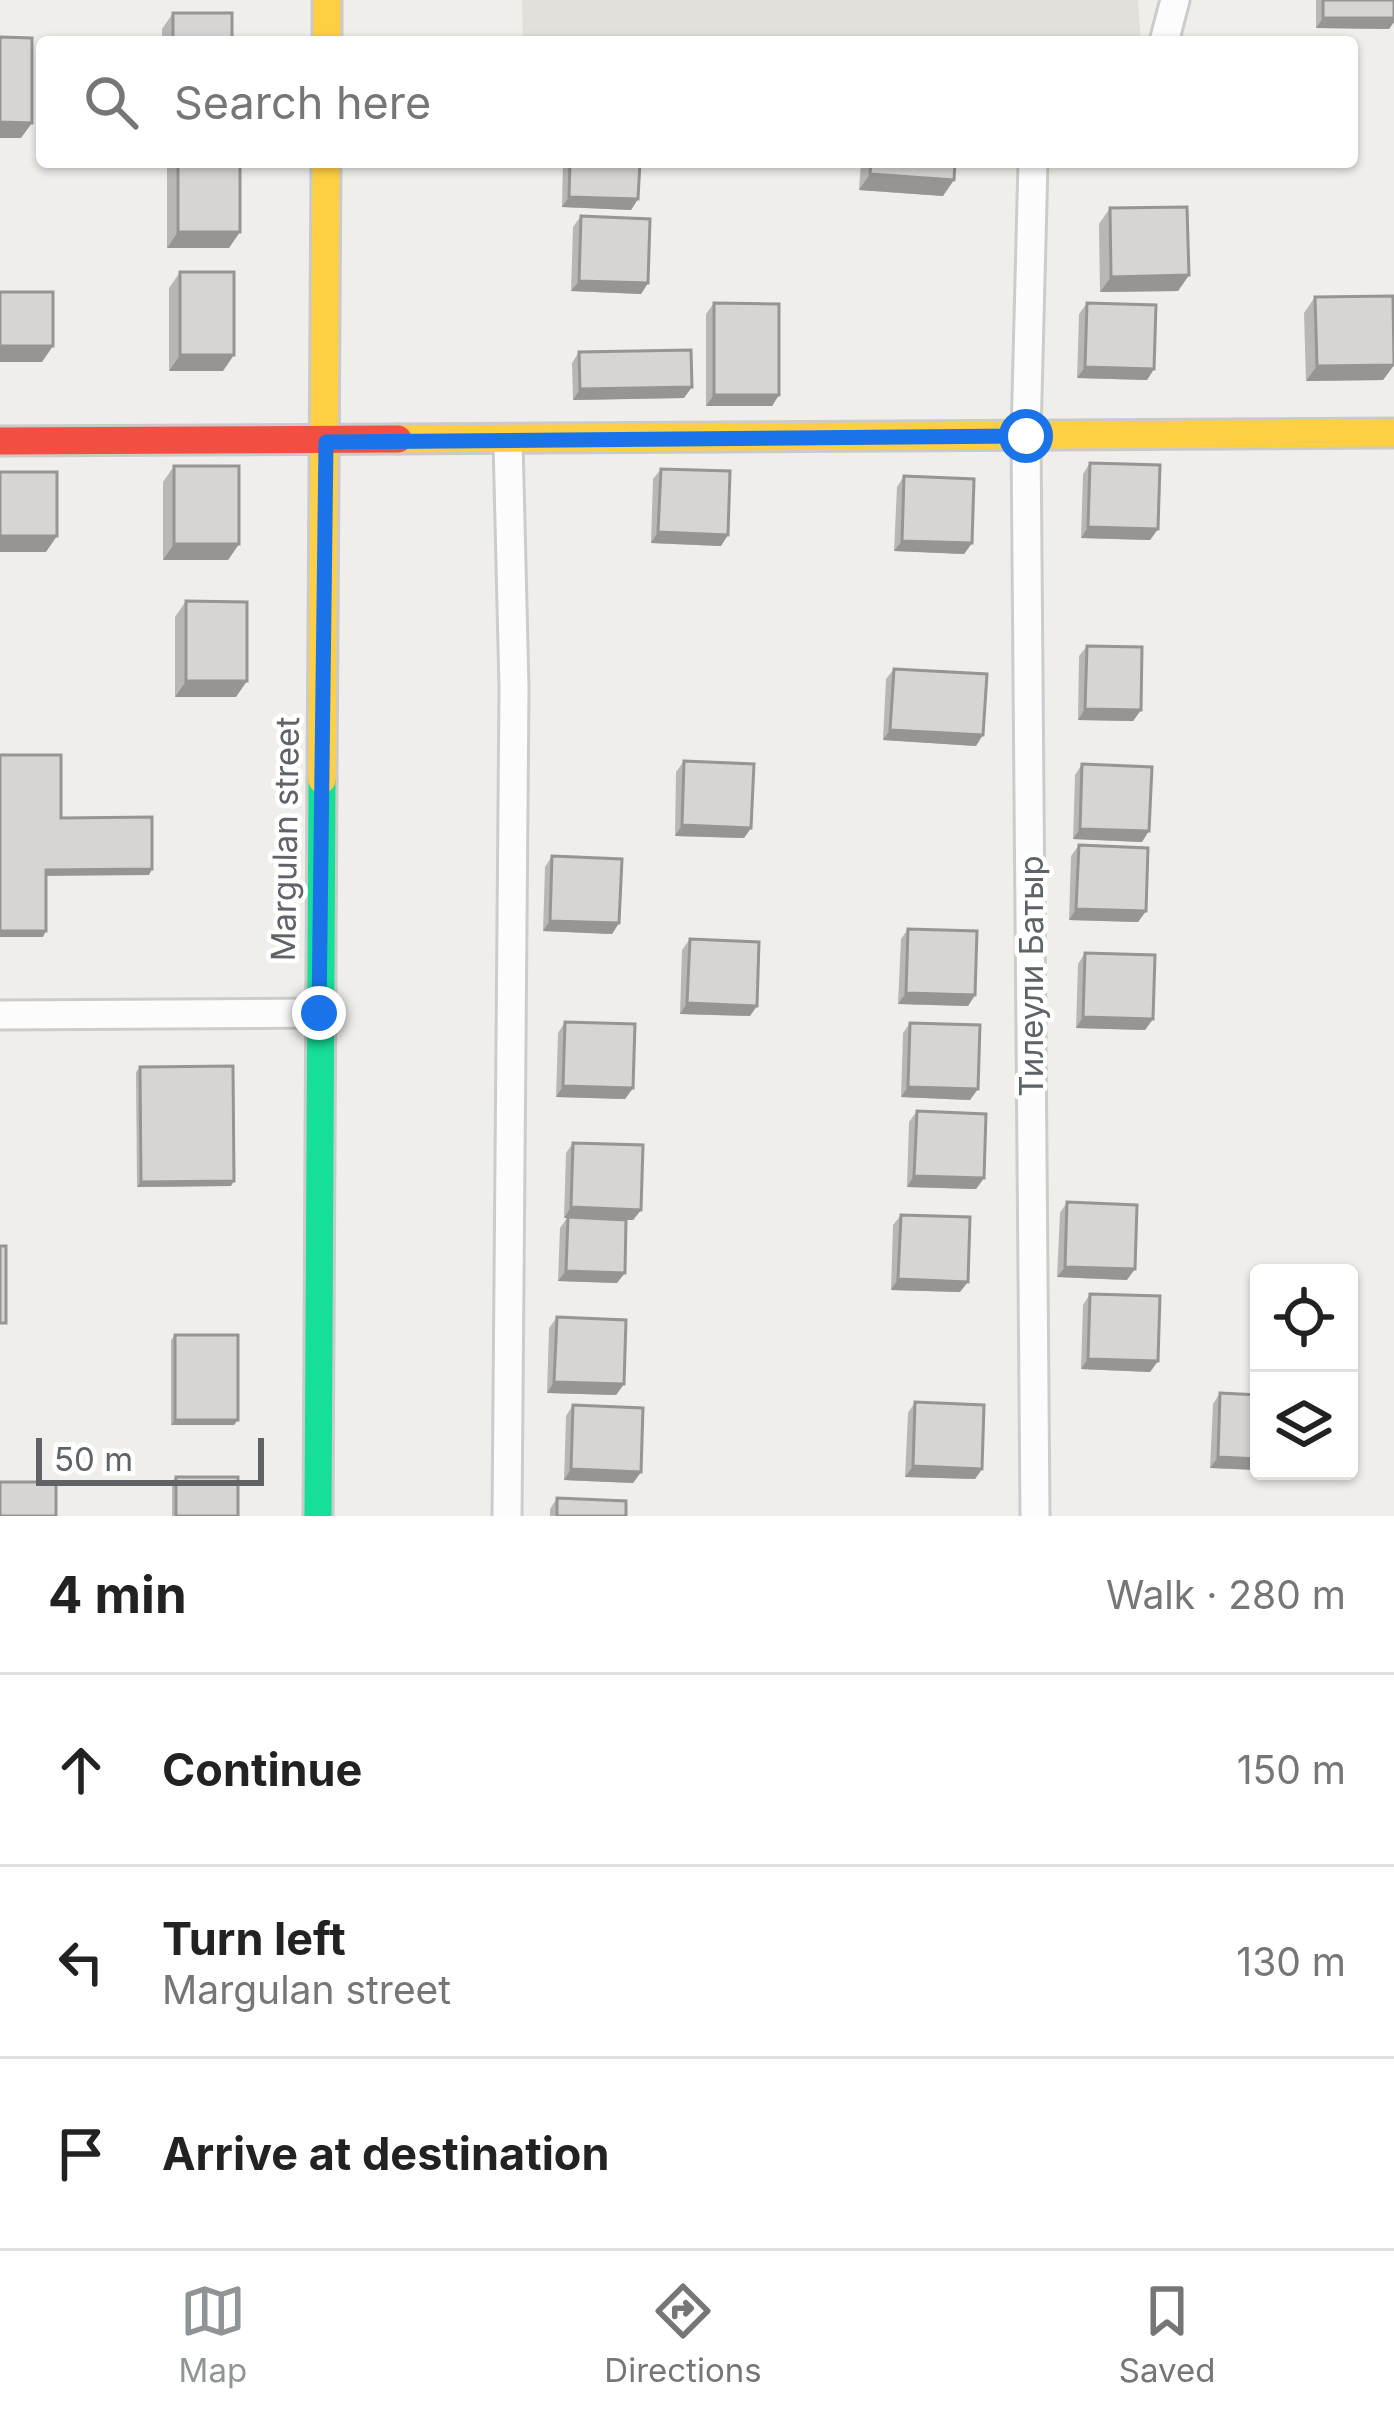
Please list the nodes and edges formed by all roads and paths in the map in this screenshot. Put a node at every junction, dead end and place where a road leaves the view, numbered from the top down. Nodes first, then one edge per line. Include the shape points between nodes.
1 (327, 0) edge
2 (1175, 0) edge
3 (327, 36) edge
4 (1166, 36) edge
5 (326, 168) edge
6 (1034, 168) edge
7 (1394, 433) edge
8 (1026, 436) junction
9 (508, 440) junction
10 (0, 441) edge
11 (326, 442) junction
12 (319, 1013) junction
13 (0, 1015) edge
14 (318, 1516) edge
15 (507, 1516) edge
16 (1035, 1516) edge

1 - 3 street
2 - 4 street
5 - 11 street, Margulan street
6 - 8 street, Тилеули Батыр
7 - 8 street
8 - 9 street
8 - 16 street, Тилеули Батыр
9 - 11 street
9 - 15 street via 514,688
10 - 11 street
11 - 12 street, Margulan street
12 - 13 street
12 - 14 street, Margulan street

